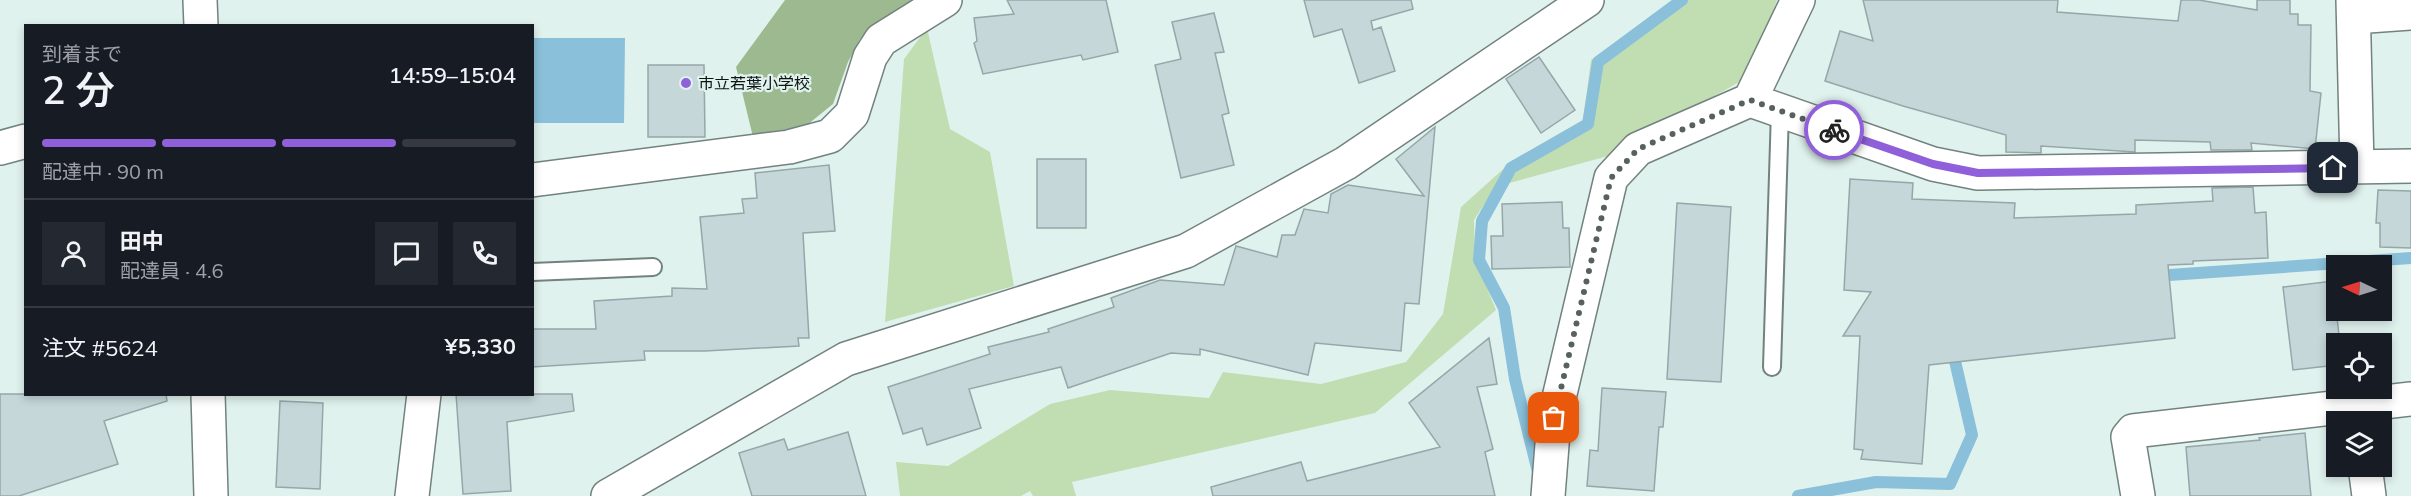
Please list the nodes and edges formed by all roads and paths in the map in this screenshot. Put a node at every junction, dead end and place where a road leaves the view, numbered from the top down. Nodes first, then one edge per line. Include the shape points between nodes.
1 (200, 0) edge
2 (945, 0) edge
3 (1587, 0) edge
4 (1798, 0) edge
5 (2353, 9) edge
6 (2411, 13) edge
7 (201, 24) edge
8 (1750, 100) junction
9 (1780, 111) junction
10 (24, 142) edge
11 (0, 148) edge
12 (2411, 166) edge
13 (2357, 167) junction
14 (534, 180) edge
15 (653, 267) dead end
16 (534, 272) edge
17 (1772, 367) dead end
18 (208, 396) edge
19 (424, 396) edge
20 (2411, 399) edge
21 (2366, 411) edge
22 (2326, 416) edge
23 (2366, 477) edge
24 (211, 496) edge
25 (412, 496) edge
26 (608, 496) edge
27 (1548, 496) edge
28 (2138, 496) edge
29 (2369, 496) edge

1 - 7 street
2 - 14 street via 881,40 870,57 852,114 830,136 789,147
3 - 26 street via 1346,163 1186,251 846,359
4 - 8 street
5 - 6 street
5 - 13 street
8 - 9 street
8 - 27 street via 1638,149 1611,178 1554,418
9 - 13 street via 1933,164 1978,173
9 - 17 lane
10 - 11 street
12 - 13 street
15 - 16 lane
18 - 24 street
19 - 25 street
20 - 21 street
22 - 28 street via 2133,431 2128,437
23 - 29 street

